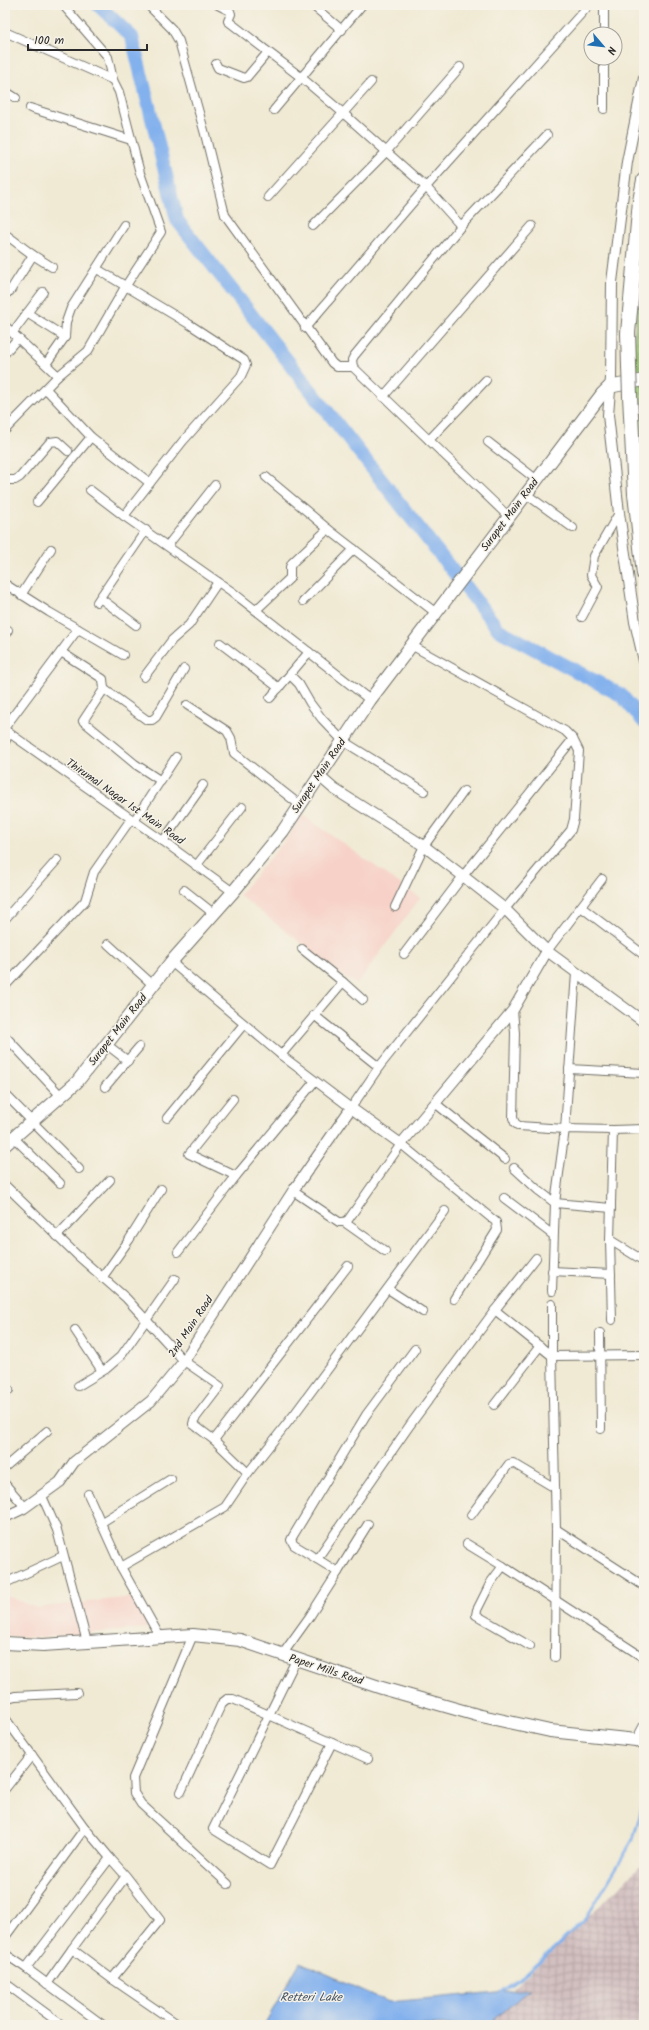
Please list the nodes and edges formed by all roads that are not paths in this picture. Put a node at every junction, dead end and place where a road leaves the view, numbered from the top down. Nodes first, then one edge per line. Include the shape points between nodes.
1 (63, 5) edge
2 (148, 5) edge
3 (218, 5) edge
4 (312, 5) edge
5 (362, 5) edge
6 (589, 5) edge
7 (604, 5) edge
8 (604, 26) edge
9 (342, 30) junction
10 (5, 32) edge
11 (268, 52) junction
12 (216, 64) dead end
13 (604, 66) edge
14 (460, 67) dead end
15 (302, 78) junction
16 (644, 78) edge
17 (113, 80) junction
18 (371, 82) dead end
19 (5, 91) edge
20 (16, 98) dead end
21 (30, 108) dead end
22 (604, 109) dead end
23 (274, 110) dead end
24 (343, 113) junction
25 (547, 135) dead end
26 (131, 140) junction
27 (386, 152) junction
28 (644, 180) edge
29 (426, 187) junction
30 (268, 197) dead end
31 (124, 225) dead end
32 (313, 226) dead end
33 (461, 226) junction
34 (532, 226) dead end
35 (5, 234) edge
36 (33, 256) junction
37 (52, 267) dead end
38 (97, 270) junction
39 (126, 286) junction
40 (5, 292) edge
41 (43, 292) dead end
42 (27, 313) junction
43 (5, 326) edge
44 (305, 328) junction
45 (15, 335) junction
46 (64, 336) junction
47 (5, 353) edge
48 (46, 364) junction
49 (352, 367) junction
50 (58, 376) junction
51 (486, 380) dead end
52 (644, 380) edge
53 (611, 387) junction
54 (46, 389) junction
55 (383, 397) junction
56 (5, 430) edge
57 (91, 437) junction
58 (429, 440) junction
59 (488, 442) dead end
60 (68, 451) dead end
61 (266, 477) dead end
62 (5, 480) edge
63 (537, 480) junction
64 (150, 483) junction
65 (215, 485) dead end
66 (90, 490) dead end
67 (526, 494) junction
68 (37, 502) dead end
69 (620, 513) junction
70 (124, 516) junction
71 (509, 517) junction
72 (573, 528) dead end
73 (328, 529) junction
74 (146, 530) junction
75 (168, 545) junction
76 (51, 549) dead end
77 (354, 549) junction
78 (644, 574) edge
79 (218, 582) junction
80 (5, 584) edge
81 (21, 595) junction
82 (303, 601) dead end
83 (256, 610) junction
84 (436, 613) junction
85 (582, 618) dead end
86 (136, 625) dead end
87 (78, 629) junction
88 (220, 643) dead end
89 (411, 645) junction
90 (61, 652) junction
91 (309, 652) junction
92 (123, 655) dead end
93 (644, 661) edge
94 (184, 669) dead end
95 (290, 675) junction
96 (144, 677) dead end
97 (104, 688) junction
98 (279, 688) junction
99 (270, 698) dead end
100 (370, 700) junction
101 (187, 705) dead end
102 (6, 730) edge
103 (573, 739) junction
104 (343, 741) junction
105 (5, 742) edge
106 (176, 757) dead end
107 (319, 776) junction
108 (161, 781) junction
109 (203, 785) dead end
110 (424, 791) dead end
111 (464, 791) dead end
112 (300, 804) junction
113 (242, 808) dead end
114 (133, 820) junction
115 (163, 841) junction
116 (424, 846) junction
117 (57, 860) dead end
118 (196, 866) junction
119 (463, 876) junction
120 (602, 878) dead end
121 (184, 890) dead end
122 (233, 892) junction
123 (395, 907) dead end
124 (581, 907) junction
125 (505, 909) junction
126 (213, 913) junction
127 (5, 919) edge
128 (108, 944) dead end
129 (302, 949) dead end
130 (547, 951) junction
131 (404, 954) dead end
132 (644, 955) edge
133 (171, 962) junction
134 (576, 973) junction
135 (343, 982) junction
136 (153, 985) junction
137 (5, 986) edge
138 (363, 1000) dead end
139 (513, 1010) junction
140 (314, 1014) junction
141 (644, 1022) edge
142 (244, 1024) junction
143 (5, 1036) edge
144 (106, 1044) junction
145 (139, 1047) dead end
146 (281, 1055) junction
147 (128, 1061) junction
148 (379, 1067) junction
149 (569, 1069) junction
150 (644, 1073) edge
151 (315, 1081) junction
152 (106, 1088) dead end
153 (5, 1094) edge
154 (61, 1096) junction
155 (233, 1098) dead end
156 (435, 1103) junction
157 (351, 1108) junction
158 (167, 1118) dead end
159 (31, 1122) junction
160 (565, 1129) junction
161 (644, 1129) edge
162 (613, 1130) junction
163 (9, 1141) edge
164 (401, 1144) junction
165 (505, 1159) dead end
166 (514, 1168) dead end
167 (79, 1169) dead end
168 (236, 1176) junction
169 (110, 1180) dead end
170 (60, 1183) dead end
171 (5, 1185) edge
172 (161, 1189) dead end
173 (293, 1191) junction
174 (504, 1198) dead end
175 (555, 1203) junction
176 (611, 1208) junction
177 (445, 1211) dead end
178 (344, 1222) junction
179 (553, 1235) junction
180 (57, 1236) junction
181 (610, 1240) junction
182 (385, 1251) dead end
183 (178, 1252) dead end
184 (536, 1258) dead end
185 (644, 1261) edge
186 (348, 1266) dead end
187 (552, 1271) junction
188 (611, 1274) junction
189 (102, 1278) junction
190 (175, 1279) dead end
191 (388, 1289) junction
192 (552, 1291) dead end
193 (454, 1299) dead end
194 (552, 1304) dead end
195 (495, 1310) junction
196 (423, 1312) dead end
197 (145, 1320) junction
198 (612, 1320) dead end
199 (75, 1330) dead end
200 (600, 1333) dead end
201 (540, 1346) junction
202 (415, 1349) dead end
203 (644, 1355) edge
204 (552, 1356) junction
205 (601, 1356) junction
206 (184, 1361) junction
207 (102, 1371) junction
208 (78, 1386) dead end
209 (494, 1405) dead end
210 (601, 1430) dead end
211 (47, 1431) dead end
212 (214, 1440) junction
213 (5, 1467) edge
214 (248, 1473) junction
215 (171, 1479) dead end
216 (5, 1484) edge
217 (555, 1488) junction
218 (88, 1494) dead end
219 (42, 1496) junction
220 (26, 1507) junction
221 (471, 1515) dead end
222 (5, 1517) edge
223 (102, 1522) junction
224 (368, 1524) dead end
225 (556, 1529) junction
226 (467, 1544) dead end
227 (63, 1556) junction
228 (317, 1559) junction
229 (503, 1566) junction
230 (121, 1567) junction
231 (338, 1572) junction
232 (5, 1583) edge
233 (644, 1586) edge
234 (556, 1599) junction
235 (193, 1635) junction
236 (160, 1637) junction
237 (6, 1642) edge
238 (86, 1642) junction
239 (530, 1646) dead end
240 (282, 1655) junction
241 (555, 1657) dead end
242 (644, 1658) edge
243 (296, 1660) junction
244 (77, 1693) dead end
245 (5, 1699) edge
246 (268, 1715) junction
247 (5, 1718) edge
248 (642, 1737) edge
249 (332, 1743) junction
250 (32, 1755) junction
251 (368, 1759) dead end
252 (5, 1789) edge
253 (181, 1792) dead end
254 (85, 1828) junction
255 (110, 1858) junction
256 (126, 1876) junction
257 (228, 1884) dead end
258 (5, 1937) edge
259 (72, 1949) junction
260 (5, 1954) edge
261 (26, 1968) junction
262 (112, 1979) junction
263 (5, 1983) edge
264 (47, 1984) junction
265 (62, 2025) edge
266 (103, 2025) edge
267 (179, 2025) edge

1 - 17 street via 108,57
2 - 44 street via 172,29 179,41 225,215
3 - 11 street via 230,10 228,21
4 - 9 street
5 - 9 street
6 - 29 street
7 - 8 street
9 - 15 street
10 - 17 street
11 - 12 street via 248,77 244,78 218,68
11 - 15 street
13 - 22 street
14 - 27 street
15 - 23 street
15 - 24 street
16 - 53 street via 627,162 612,282
17 - 26 street via 119,92
18 - 24 street
19 - 20 street
21 - 26 street
24 - 27 street
24 - 30 street
25 - 33 street
26 - 39 street via 161,232
27 - 29 street
27 - 32 street
28 - 78 highway, bridge via 628,333 635,494
29 - 33 street
29 - 44 street
31 - 38 street
33 - 49 street via 354,356
34 - 55 street
35 - 36 street
36 - 37 street
36 - 40 street via 10,291
38 - 39 street
38 - 46 street via 71,308
39 - 50 street via 88,351
39 - 64 street via 244,360 246,366 241,376 183,441
41 - 42 street
42 - 45 street
42 - 46 street
43 - 45 street
44 - 49 street via 334,366
45 - 47 street
45 - 48 street
46 - 48 street
48 - 50 street
49 - 55 street
50 - 54 street
51 - 58 street
52 - 53 main road
53 - 63 main road, Surapet Main Road
53 - 69 street via 608,415
54 - 56 street
54 - 57 street
55 - 58 street
57 - 64 street
57 - 68 street
58 - 71 street
59 - 63 street
60 - 62 street via 54,440 20,477
61 - 73 street
63 - 67 main road, Surapet Main Road
64 - 70 street
65 - 75 street
66 - 70 street
67 - 71 main road, Surapet Main Road
67 - 72 street
69 - 85 street via 594,556 591,575 598,587
69 - 93 street via 635,622
70 - 74 street
71 - 84 main road, Surapet Main Road
73 - 77 street
73 - 83 street via 292,563 290,578
74 - 75 street
74 - 86 street via 98,600
75 - 79 street
76 - 81 street
77 - 82 street
77 - 84 street
79 - 83 street
79 - 96 street via 189,625 172,640
80 - 81 street
81 - 87 street
83 - 91 street
84 - 89 main road, Surapet Main Road
87 - 90 street
87 - 92 street
88 - 98 street
89 - 100 main road, Surapet Main Road
89 - 103 street via 565,731
90 - 97 street via 103,679
90 - 102 street
91 - 95 street
91 - 100 street
94 - 97 street via 152,720 147,720
95 - 98 street
95 - 104 street via 322,719
97 - 108 street via 83,721 112,746
98 - 99 street
100 - 104 main road, Surapet Main Road
101 - 112 street via 227,731 234,753
102 - 105 street
102 - 114 street, Thirumal Nagar 1st Main Road
103 - 119 street
103 - 125 street via 578,752 574,819 571,830
104 - 107 main road, Surapet Main Road
104 - 110 street
106 - 108 street
107 - 112 main road, Surapet Main Road
107 - 116 street via 353,802
108 - 114 street
109 - 115 street
111 - 116 street
112 - 122 main road, Surapet Main Road via 283,830
113 - 118 street
114 - 115 street, Thirumal Nagar 1st Main Road
114 - 137 street via 94,872 85,902
115 - 118 street, Thirumal Nagar 1st Main Road
116 - 119 street
116 - 123 street
117 - 127 street
118 - 122 street, Thirumal Nagar 1st Main Road
119 - 125 street
119 - 131 street
120 - 124 street
121 - 126 street
122 - 126 main road, Surapet Main Road
124 - 130 street
124 - 132 street
125 - 130 street
125 - 148 street
126 - 133 main road, Surapet Main Road
128 - 136 street
129 - 135 street
130 - 134 street
130 - 139 street
133 - 136 main road, Surapet Main Road
133 - 142 street
134 - 141 street
134 - 149 street
135 - 138 street
135 - 140 street
136 - 144 main road, Surapet Main Road
139 - 156 street
139 - 160 street via 516,1033 513,1118 515,1123 520,1126
140 - 146 street
140 - 148 street
142 - 146 street
142 - 158 street
143 - 154 street
144 - 147 street
144 - 154 main road, Surapet Main Road via 77,1082
145 - 147 street
146 - 151 street
147 - 152 street
148 - 157 street
149 - 150 street
149 - 160 street
151 - 157 street
151 - 168 street
153 - 159 street
154 - 159 main road, Surapet Main Road
155 - 168 street via 190,1154
156 - 164 street
156 - 165 street
157 - 164 street
157 - 173 street, 2nd Main Road
159 - 163 main road, Surapet Main Road
159 - 167 street
160 - 162 street
160 - 175 street
161 - 162 street
162 - 176 street
163 - 170 street
164 - 178 street via 348,1220
164 - 193 street via 498,1225
166 - 175 street
168 - 183 street
169 - 180 street
171 - 180 street
172 - 189 street via 130,1240
173 - 178 street via 340,1222
173 - 206 street, 2nd Main Road
174 - 179 street
175 - 176 street
175 - 179 street
176 - 181 street
177 - 191 street
178 - 182 street
179 - 187 street
180 - 189 street
181 - 185 street
181 - 188 street
184 - 195 street
186 - 212 street
187 - 188 street
187 - 192 street
188 - 198 street
189 - 197 street via 126,1298
190 - 197 street
191 - 196 street
191 - 214 street
194 - 204 street
195 - 201 street
195 - 228 street via 410,1425
197 - 206 street
197 - 207 street via 121,1356
199 - 207 street
200 - 205 street
201 - 204 street
201 - 209 street
202 - 228 street via 366,1415 291,1540 294,1545
203 - 205 street
204 - 205 street
204 - 217 street
205 - 210 street
206 - 212 street via 220,1386 193,1424
206 - 219 street, 2nd Main Road via 151,1401 74,1462 60,1482
207 - 208 street
211 - 213 street
212 - 214 street
214 - 230 street via 225,1507
215 - 223 street
216 - 220 street
217 - 221 street via 513,1463 509,1464
217 - 225 street
218 - 223 street
219 - 220 street, 2nd Main Road
219 - 227 street via 57,1530
220 - 222 street, 2nd Main Road
223 - 230 street
224 - 231 street
225 - 233 street
225 - 234 street
226 - 229 street
227 - 232 street
227 - 238 street
228 - 231 street
229 - 234 street
229 - 239 street via 491,1582 476,1610 476,1615
230 - 236 street
231 - 240 street
234 - 241 street
234 - 242 street
235 - 236 main road, Paper Mills Road
235 - 240 main road, Paper Mills Road via 240,1640
235 - 257 street via 134,1778 134,1793 141,1804
236 - 238 main road, Paper Mills Road
237 - 238 main road, Paper Mills Road via 43,1645
240 - 243 main road, Paper Mills Road
243 - 246 street
243 - 248 main road, Paper Mills Road via 477,1715 550,1731 616,1738
244 - 245 street via 15,1696
246 - 249 street
246 - 249 street via 213,1829 270,1865
246 - 253 street via 233,1698 222,1703
247 - 250 street
249 - 251 street
250 - 252 street
250 - 254 street
254 - 255 street
254 - 258 street
255 - 256 street
255 - 261 street
256 - 259 street
256 - 262 street via 160,1920
259 - 262 street
259 - 264 street
260 - 261 street
261 - 264 street
262 - 267 street
263 - 265 street
264 - 266 street

